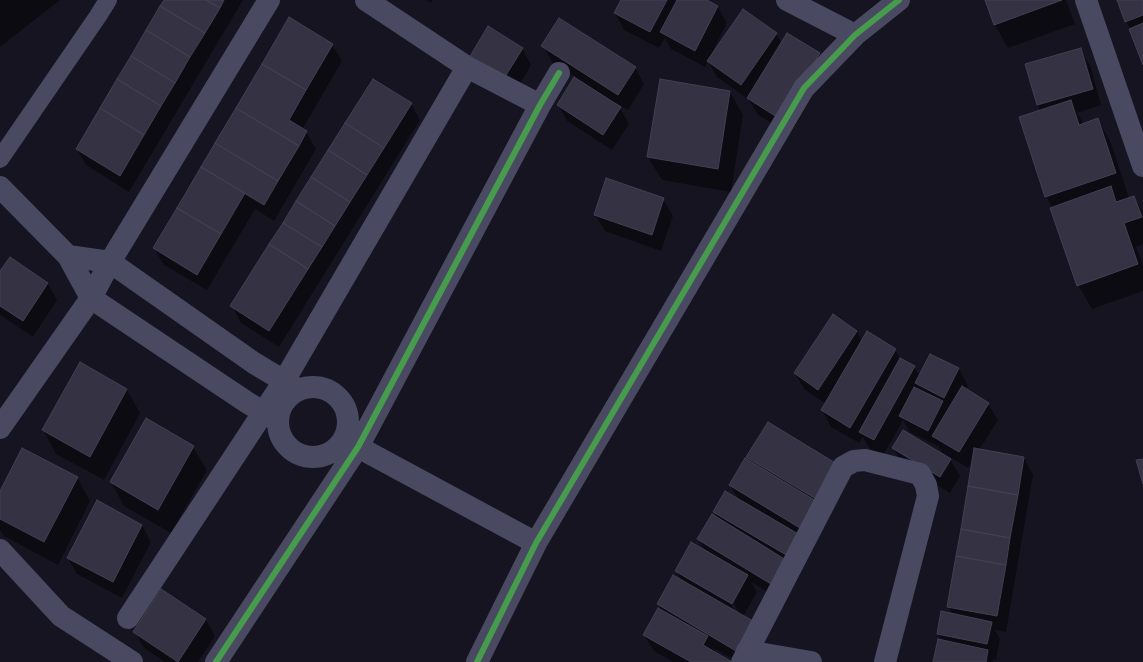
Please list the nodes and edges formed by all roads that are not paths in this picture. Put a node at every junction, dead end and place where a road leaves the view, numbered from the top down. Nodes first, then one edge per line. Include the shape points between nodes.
1 (108, 0) edge
2 (269, 0) edge
3 (366, 0) edge
4 (786, 0) edge
5 (899, 0) edge
6 (1086, 0) edge
7 (854, 35) junction
8 (467, 67) junction
9 (559, 73) dead end
10 (540, 105) junction
11 (0, 159) edge
12 (1143, 166) edge
13 (0, 187) edge
14 (68, 256) junction
15 (110, 262) junction
16 (90, 298) junction
17 (291, 386) junction
18 (270, 416) junction
19 (0, 428) edge
20 (351, 442) junction
21 (536, 544) junction
22 (0, 550) edge
23 (128, 618) dead end
24 (744, 656) edge
25 (132, 662) edge
26 (216, 662) edge
27 (476, 662) edge
28 (811, 662) edge
29 (885, 662) edge

1 - 11 lane
2 - 15 street
3 - 8 street
4 - 7 street
5 - 7 street
6 - 12 street
7 - 21 street via 804,88
8 - 10 street
8 - 17 street
9 - 10 street
10 - 20 street
13 - 14 street
14 - 15 street
14 - 16 street
15 - 16 street
15 - 17 street
16 - 18 street
16 - 19 street
17 - 18 street
17 - 20 street via 327,390 338,398 346,410
18 - 20 street via 287,446 298,454 311,458 324,456
18 - 23 street
20 - 21 street
20 - 26 street
21 - 27 street
22 - 25 street via 61,616
24 - 28 street
24 - 29 street via 843,467 854,461 865,460 920,474 928,496

